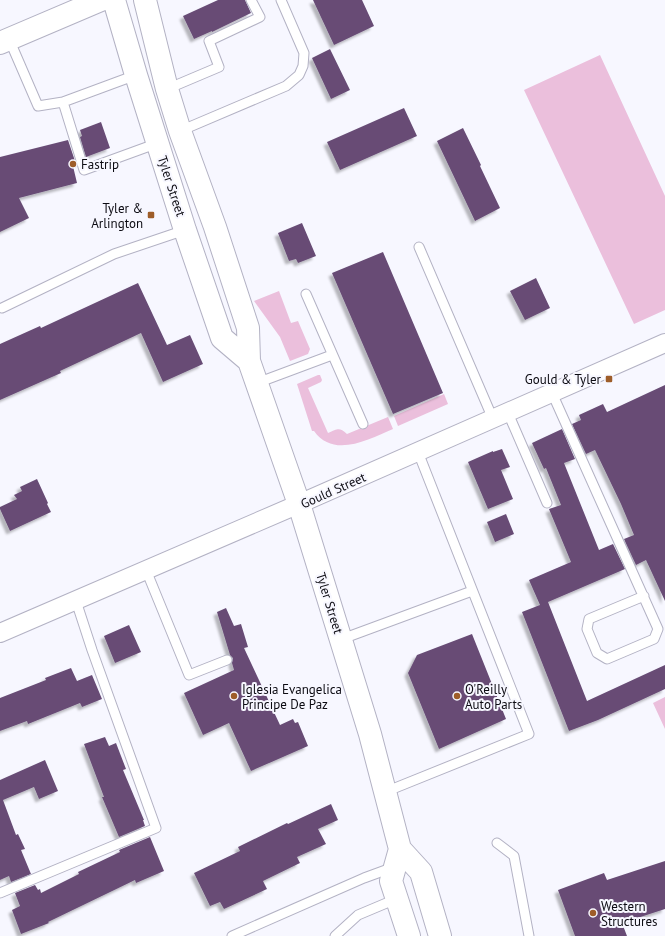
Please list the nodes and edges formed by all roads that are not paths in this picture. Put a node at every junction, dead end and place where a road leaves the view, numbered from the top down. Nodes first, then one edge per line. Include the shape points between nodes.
1 (101, 0) edge
2 (114, 0) edge
3 (145, 0) edge
4 (252, 0) edge
5 (281, 0) edge
6 (5, 41) edge
7 (136, 75) junction
8 (167, 89) junction
9 (63, 102) junction
10 (180, 131) junction
11 (158, 143) junction
12 (185, 230) junction
13 (419, 247) dead end
14 (306, 294) dead end
15 (1, 307) edge
16 (665, 344) edge
17 (332, 355) junction
18 (249, 361) junction
19 (257, 383) junction
20 (552, 393) junction
21 (500, 416) junction
22 (363, 424) dead end
23 (418, 452) junction
24 (546, 503) dead end
25 (300, 504) junction
26 (146, 570) junction
27 (472, 591) junction
28 (644, 596) junction
29 (76, 600) junction
30 (0, 633) edge
31 (342, 640) junction
32 (227, 660) dead end
33 (385, 792) junction
34 (497, 843) dead end
35 (398, 858) junction
36 (0, 893) edge
37 (397, 899) junction
38 (232, 936) edge
39 (335, 936) edge
40 (409, 936) edge
41 (440, 936) edge
42 (529, 936) edge

1 - 6 main road
2 - 7 main road, Tyler Street
3 - 8 main road, Tyler Street
4 - 8 lane via 260,17 209,41 219,67
5 - 10 lane via 304,53 299,75 286,86
6 - 9 lane via 38,106
7 - 9 lane
7 - 11 main road, Tyler Street
8 - 10 main road, Tyler Street
9 - 11 lane via 84,170
10 - 18 main road, Tyler Street via 248,328
11 - 12 main road, Tyler Street
12 - 15 lane via 114,254
12 - 18 main road, Tyler Street via 222,338
13 - 21 lane
14 - 17 lane
16 - 20 street, Gould Street
17 - 19 lane
17 - 22 lane
18 - 19 main road, Tyler Street
19 - 25 main road, Tyler Street
20 - 21 street, Gould Street
20 - 28 lane
21 - 23 street, Gould Street
21 - 24 lane
23 - 25 street, Gould Street
23 - 27 lane
25 - 26 street, Gould Street
25 - 31 main road, Tyler Street
26 - 29 street, Gould Street
26 - 32 lane via 189,675
27 - 31 lane
27 - 33 lane via 529,734
28 - 28 lane via 658,629 654,639 607,658 597,653 587,629 589,620
29 - 30 street, Gould Street
29 - 36 lane via 156,828
31 - 33 main road, Tyler Street
33 - 35 main road, Tyler Street
34 - 42 lane via 514,856
35 - 37 main road, Tyler Street via 391,881
35 - 38 lane via 364,878
35 - 41 main road, Tyler Street via 421,872
37 - 39 lane via 358,915
37 - 40 main road, Tyler Street

